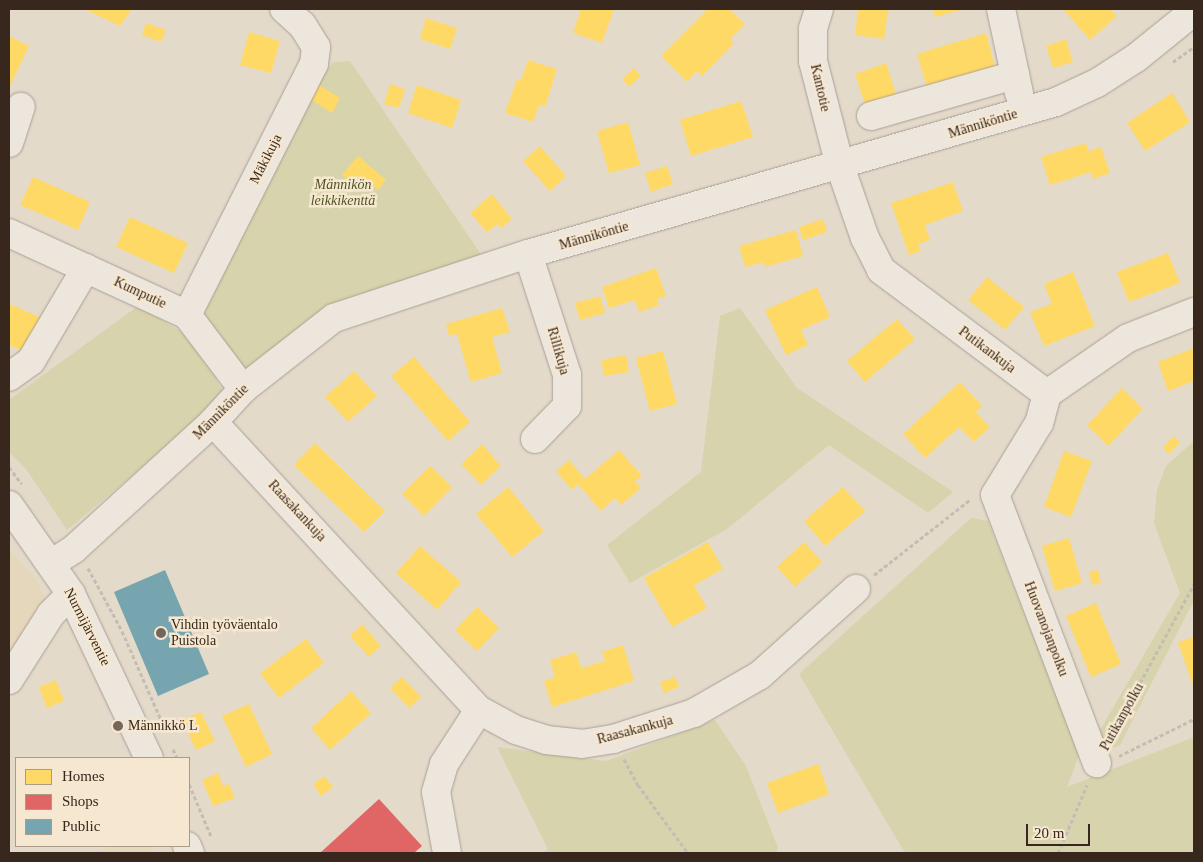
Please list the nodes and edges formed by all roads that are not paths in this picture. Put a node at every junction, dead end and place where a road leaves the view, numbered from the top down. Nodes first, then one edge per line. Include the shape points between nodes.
1 (284, 9) edge
2 (818, 9) edge
3 (1001, 9) edge
4 (1190, 24) edge
5 (1015, 75) junction
6 (21, 107) dead end
7 (1023, 112) junction
8 (871, 116) dead end
9 (9, 143) edge
10 (840, 166) junction
11 (9, 233) edge
12 (528, 254) junction
13 (86, 268) junction
14 (1194, 312) edge
15 (187, 314) junction
16 (9, 377) edge
17 (243, 389) junction
18 (1047, 394) junction
19 (213, 422) junction
20 (535, 439) dead end
21 (9, 505) edge
22 (52, 563) junction
23 (856, 589) road end
24 (71, 594) junction
25 (9, 680) edge
26 (479, 710) junction
27 (149, 757) edge
28 (1097, 763) road end
29 (447, 853) edge

1 - 15 street, Mäkikuja via 302,25 316,47 314,64
2 - 10 street, Kantotie via 813,61
3 - 5 street
4 - 7 street, Männiköntie via 1097,83 1056,102
5 - 7 street
5 - 8 street
6 - 9 street
7 - 10 street, Männiköntie
10 - 12 street, Männiköntie
10 - 18 street, Putikankuja via 865,238 881,270
11 - 13 street, Kumputie
12 - 17 street, Männiköntie via 334,318
12 - 20 street, Rillikuja via 567,375 567,406
13 - 15 street, Kumputie
13 - 16 street via 31,361
14 - 18 street via 1128,338
15 - 17 street, Kumputie
17 - 19 street, Männiköntie
18 - 28 street, Huovanojanpolku via 1039,423 995,495
19 - 22 street, Männiköntie via 74,549
19 - 26 street, Raasakankuja
21 - 22 street, Nurmijärventie
22 - 24 street, Nurmijärventie
23 - 26 street, Raasakankuja via 760,675 694,713 613,739 582,744 546,740 516,730
24 - 25 street via 50,614
24 - 27 street, Nurmijärventie
26 - 29 street via 444,764 436,792

